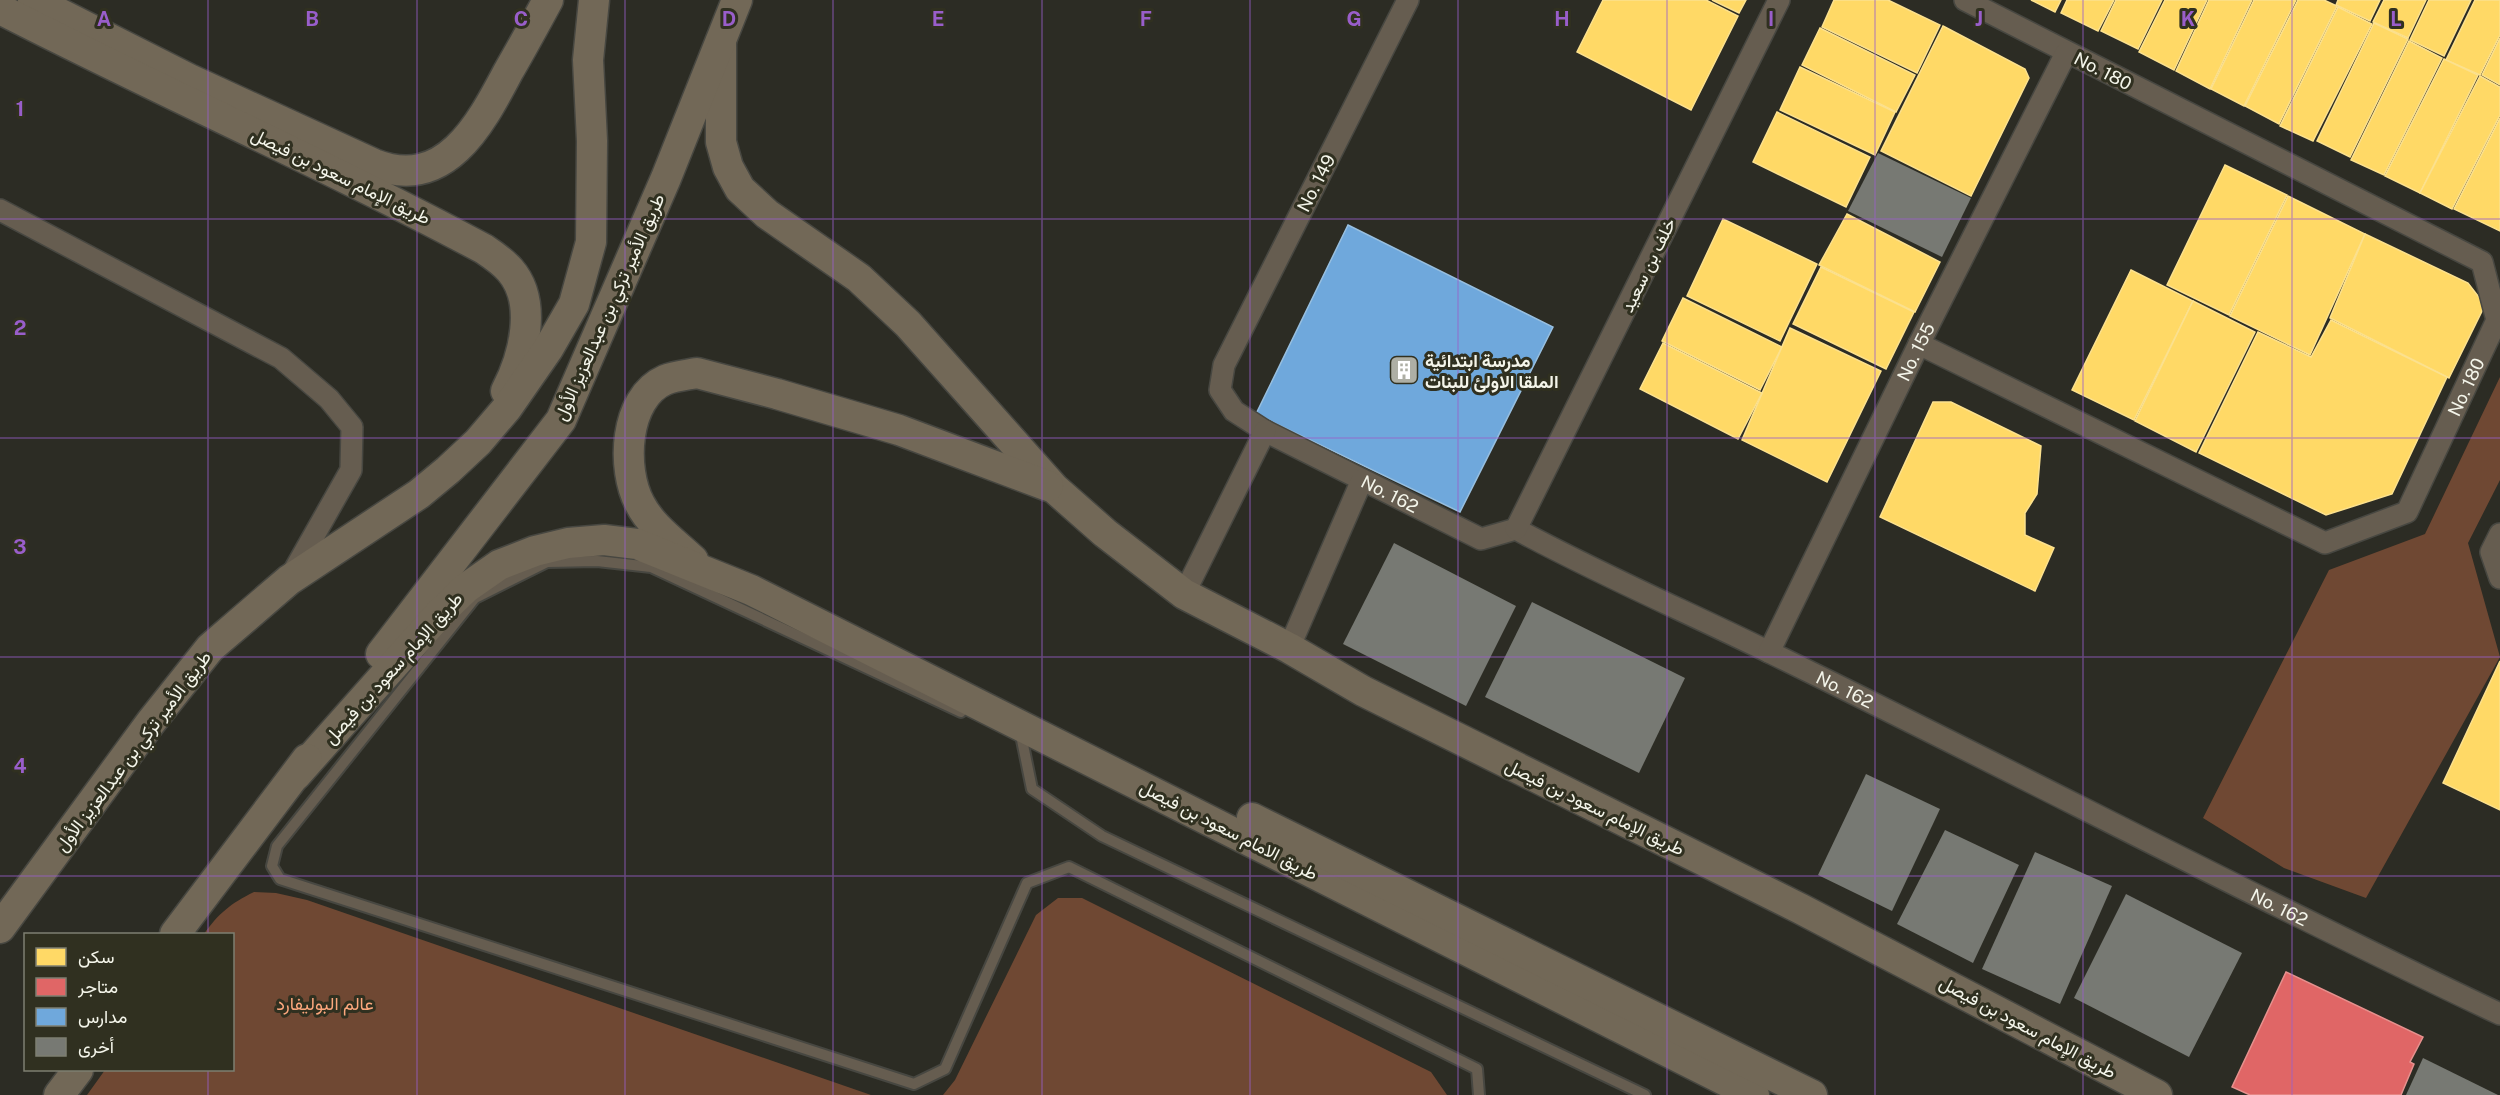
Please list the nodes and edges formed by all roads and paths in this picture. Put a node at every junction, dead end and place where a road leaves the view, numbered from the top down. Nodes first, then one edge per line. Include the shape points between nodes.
1 (33, 0) edge
2 (548, 0) edge
3 (594, 0) edge
4 (737, 0) edge
5 (1408, 0) edge
6 (1779, 0) edge
7 (1965, 0) edge
8 (0, 9) edge
9 (721, 41) junction
10 (2066, 53) junction
11 (0, 210) edge
12 (1919, 344) junction
13 (1224, 365) joint
14 (1265, 431) junction
15 (478, 442) junction
16 (1362, 480) junction
17 (1054, 488) junction
18 (1516, 530) junction
19 (2500, 534) edge
20 (702, 569) junction
21 (2500, 578) edge
22 (289, 580) junction
23 (1184, 594) junction
24 (1289, 648) junction
25 (1769, 652) junction
26 (969, 716) dead end
27 (1012, 731) junction
28 (1032, 746) dead end
29 (296, 775) junction
30 (0, 928) edge
31 (176, 933) edge
32 (2500, 1014) edge
33 (77, 1071) edge
34 (1752, 1094) edge
35 (60, 1095) edge
36 (1479, 1095) edge
37 (1645, 1095) edge
38 (1812, 1095) edge
39 (2157, 1095) edge

1 - 2 main road, طريق الإمام سعود بن فيصل via 189,79 374,164 406,171 432,166 454,153 471,135
3 - 15 main road, طريق الأمير تركي بن عبدالعزيز الأول via 588,60 591,242 574,304 507,408
4 - 9 main road, طريق الأمير تركي بن عبدالعزيز الأول
5 - 13 street, No. 149
6 - 18 street, خلف بن سعيد
7 - 10 street, No. 180
8 - 15 main road, طريق الإمام سعود بن فيصل via 428,219 484,249 510,270 521,288 526,310 524,335 511,381
9 - 17 main road via 722,142 728,167 740,189 767,214 859,278 908,324
9 - 29 main road, طريق الأمير تركي بن عبدالعزيز الأول via 618,293 561,420 399,629
10 - 12 street, No. 155
10 - 12 street, No. 180 via 2482,262 2497,320 2407,512 2325,543
11 - 22 street via 281,358 329,399 352,427 351,470
12 - 25 street, No. 155
13 - 14 street, No. 162 via 1220,390 1234,411
14 - 16 street, No. 162
14 - 23 street
15 - 22 main road, طريق الأمير تركي بن عبدالعزيز الأول via 419,494
16 - 18 street, No. 162 via 1481,538
16 - 24 street
17 - 20 main road via 900,430 697,373 665,380 640,404 630,433 630,471 639,502 650,518
17 - 23 main road, طريق الإمام سعود بن فيصل
18 - 25 street, No. 162
19 - 21 street via 2492,552
20 - 27 main road, طريق الامام سعود بن فيصل via 751,591
20 - 29 main road, طريق الإمام سعود بن فيصل via 637,544 604,540 568,543 499,565 440,613
22 - 30 main road, طريق الأمير تركي بن عبدالعزيز الأول via 210,648
23 - 24 main road, طريق الإمام سعود بن فيصل
24 - 39 main road, طريق الإمام سعود بن فيصل via 1363,691 1801,909
25 - 32 street, No. 162 via 2329,933
26 - 36 lane via 651,567 597,561 547,562 475,598 277,846 272,866 280,879 914,1084 945,1069 1027,883 1069,867 1477,1069
27 - 28 lane
27 - 34 main road, طريق الامام سعود بن فيصل
27 - 37 lane via 1032,789 1102,836
27 - 38 main road via 1069,735 1183,785
29 - 31 main road, طريق الأمير تركي بن عبدالعزيز الأول
33 - 35 main road

